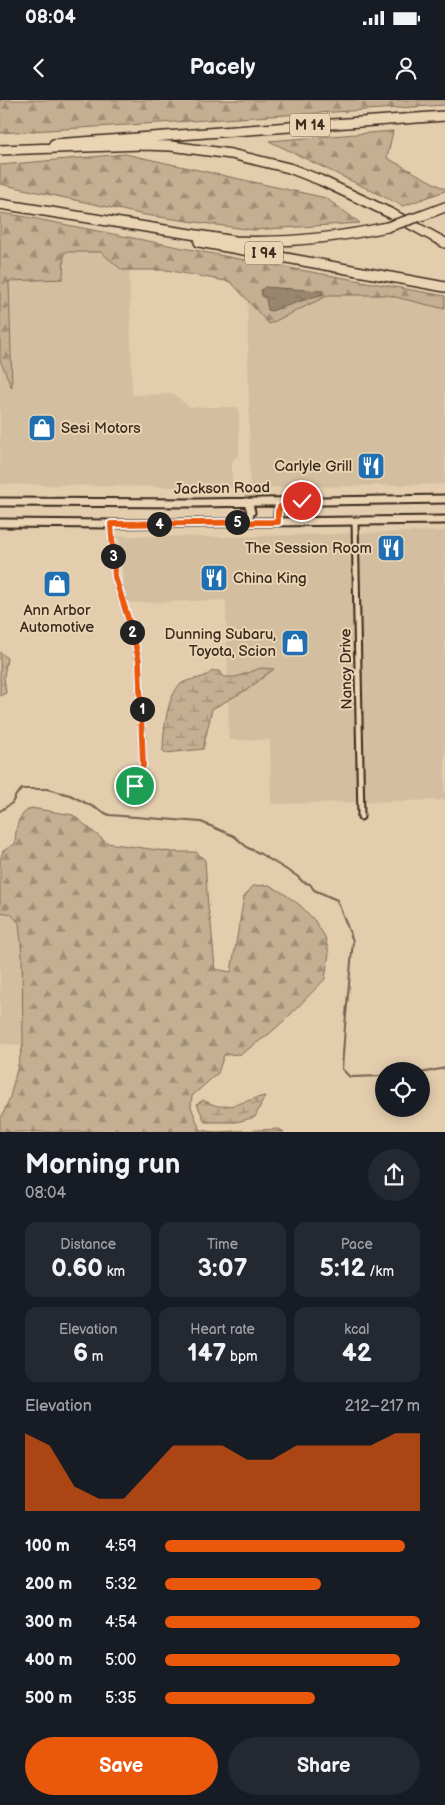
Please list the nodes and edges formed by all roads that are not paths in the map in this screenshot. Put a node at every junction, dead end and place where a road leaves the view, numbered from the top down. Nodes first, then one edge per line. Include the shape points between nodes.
1 (445, 116) edge
2 (17, 149) junction
3 (0, 150) edge
4 (0, 204) edge
5 (445, 207) edge
6 (84, 218) junction
7 (445, 243) edge
8 (445, 287) edge
9 (445, 499) edge
10 (302, 501) junction
11 (246, 502) junction
12 (0, 503) edge
13 (445, 519) edge
14 (355, 521) junction
15 (226, 522) junction
16 (278, 522) junction
17 (0, 523) edge
18 (111, 524) junction
19 (135, 786) dead end
20 (361, 817) dead end

1 - 2 highway, M 14 via 68,142
2 - 3 highway
2 - 7 highway via 171,146 262,160 346,191
4 - 6 highway, I 94
5 - 6 highway, bridge via 387,227 353,234 266,242 210,238
6 - 8 highway, I 94 via 128,230
9 - 10 main road, Jackson Road
10 - 11 main road, Jackson Road
10 - 16 main road via 280,507
11 - 12 main road, Jackson Road
11 - 15 main road via 251,508 249,516
13 - 14 main road
14 - 16 main road
14 - 20 street, Nancy Drive
15 - 16 main road
15 - 18 main road
17 - 18 main road
18 - 19 street via 115,577 139,661 143,765

